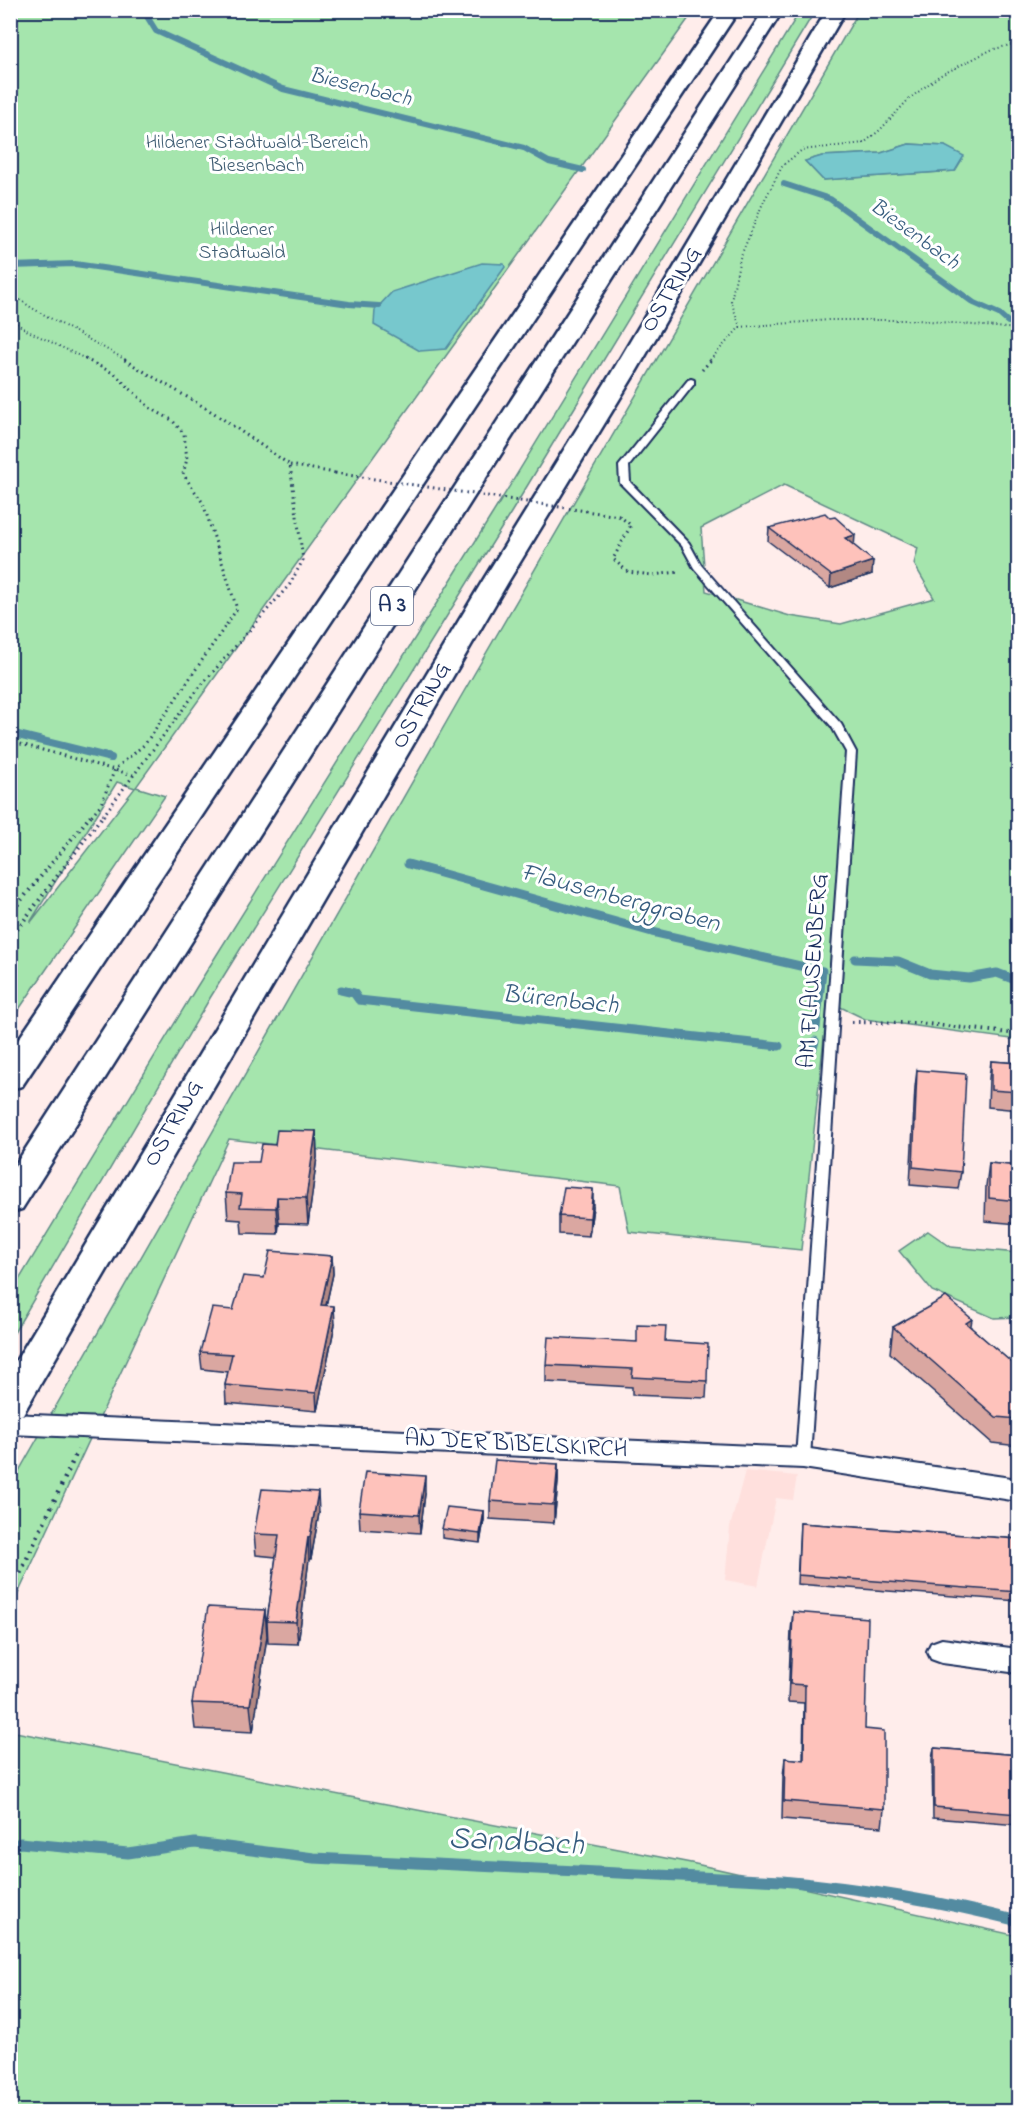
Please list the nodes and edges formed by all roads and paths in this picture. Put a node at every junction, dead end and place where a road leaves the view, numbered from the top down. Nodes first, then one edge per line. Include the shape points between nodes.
1 (730, 10) edge
2 (774, 10) edge
3 (837, 10) edge
4 (1018, 43) edge
5 (10, 293) edge
6 (10, 319) edge
7 (740, 327) junction
8 (1018, 329) edge
9 (691, 382) joint
10 (290, 465) junction
11 (697, 566) junction
12 (10, 741) edge
13 (115, 770) junction
14 (133, 775) junction
15 (10, 914) edge
16 (10, 939) edge
17 (832, 1020) junction
18 (1018, 1034) edge
19 (10, 1078) edge
20 (10, 1201) edge
21 (16, 1395) edge
22 (10, 1424) edge
23 (89, 1428) junction
24 (803, 1458) junction
25 (1018, 1490) edge
26 (10, 1595) edge
27 (942, 1650) dead end
28 (1018, 1661) edge

1 - 19 main road, A 3
2 - 20 main road, A 3
3 - 21 main road, OSTRING
4 - 7 path via 991,50 939,76 864,143 802,150 783,165 740,258 731,302
5 - 10 path via 204,407
6 - 13 path via 115,374 184,434 187,459 183,474 203,503 237,609 145,744
7 - 8 path via 829,320 896,320
7 - 9 path
9 - 11 lane, AM FLAUSENBERG via 624,466 625,483 686,545
10 - 11 path, bridge via 619,516 631,525 613,559 628,573 652,575
10 - 14 path via 303,560 290,584 199,688
11 - 17 lane, AM FLAUSENBERG via 837,726 851,752
12 - 13 path
13 - 14 path
13 - 15 path via 101,804
14 - 16 path
17 - 18 path via 918,1023
17 - 24 lane, AM FLAUSENBERG
22 - 23 street, AN DER BIBELSKIRCH
23 - 24 street, AN DER BIBELSKIRCH
23 - 26 path
24 - 25 street, AN DER BIBELSKIRCH
27 - 28 street

